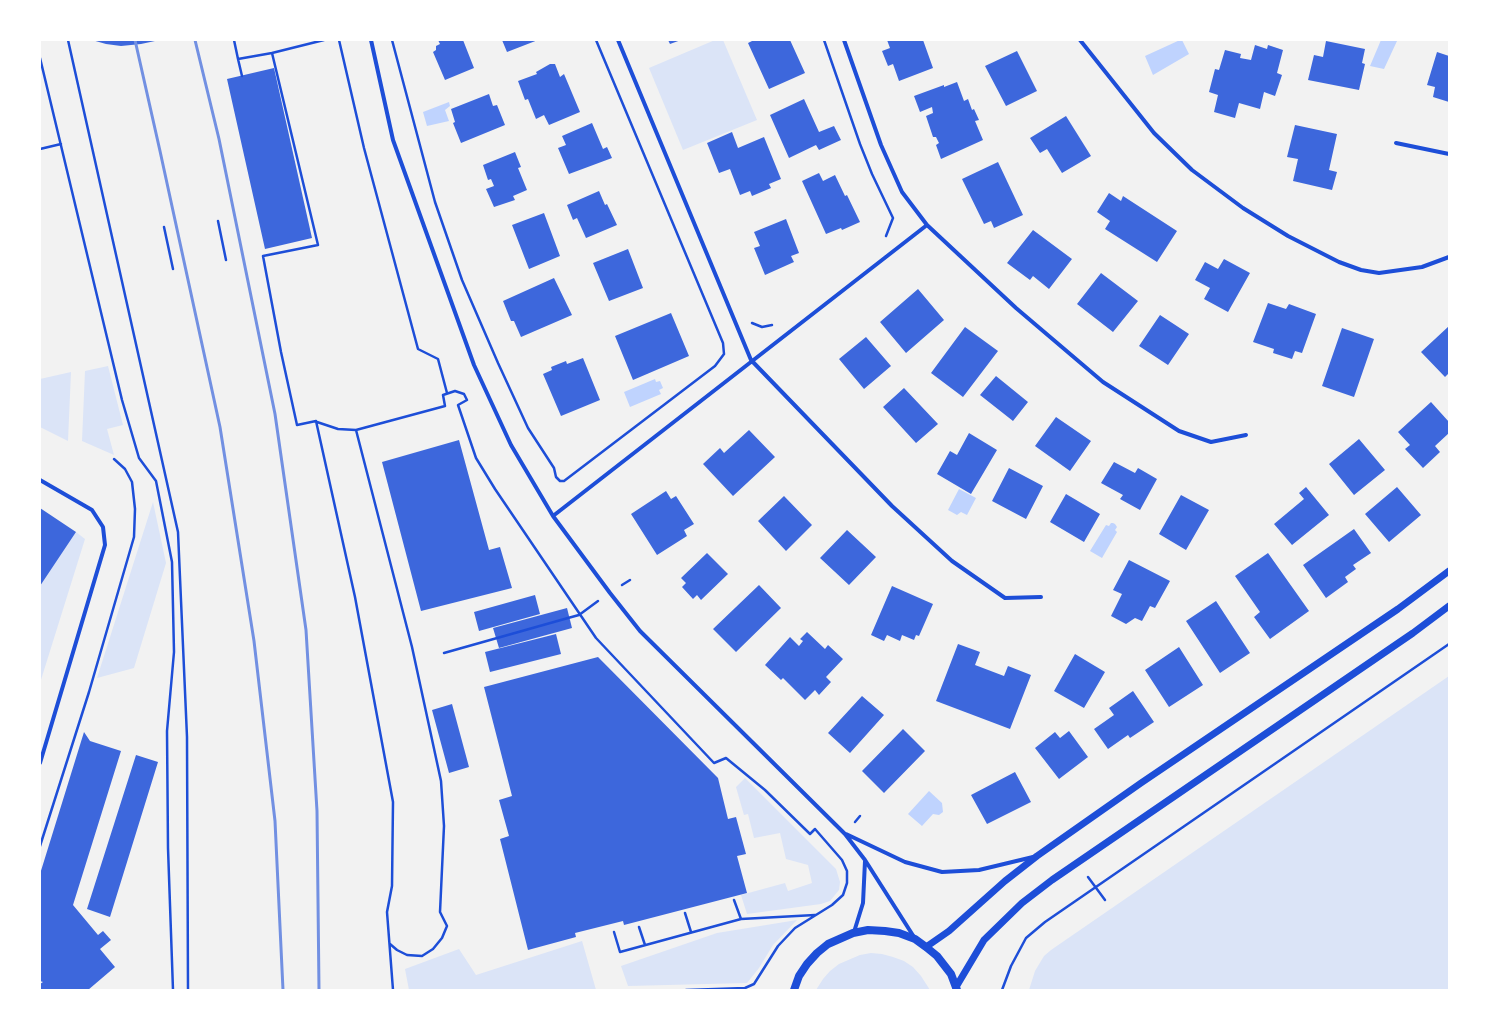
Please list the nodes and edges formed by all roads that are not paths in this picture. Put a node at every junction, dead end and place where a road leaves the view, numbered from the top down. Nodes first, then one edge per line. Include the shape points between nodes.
1 (371, 40) edge
2 (618, 40) edge
3 (844, 40) edge
4 (1080, 40) edge
5 (1088, 40) edge
6 (1084, 45) junction
7 (1396, 143) dead end
8 (1449, 154) edge
9 (927, 225) junction
10 (1449, 257) edge
11 (751, 360) junction
12 (1246, 435) dead end
13 (40, 480) edge
14 (553, 516) junction
15 (1449, 571) edge
16 (1041, 597) dead end
17 (1449, 606) edge
18 (40, 763) edge
19 (845, 834) junction
20 (1037, 856) junction
21 (865, 860) junction
22 (853, 933) junction
23 (915, 939) junction
24 (926, 947) junction
25 (793, 989) edge
26 (957, 989) edge

1 - 14 street via 393,140 474,365 511,445
2 - 11 street
3 - 9 street via 884,152 902,192
4 - 6 street
5 - 6 street
6 - 10 street via 1154,133 1192,170 1243,208 1288,236 1339,262 1379,274 1422,268
7 - 8 street
9 - 11 street
9 - 12 street via 1016,308 1103,382 1179,431 1211,442
11 - 14 street
11 - 16 street via 892,506 952,561 1005,598
13 - 18 street via 92,510 103,527 105,545
14 - 19 street via 640,631
15 - 20 street via 1398,609
17 - 26 street via 1046,884 984,940
19 - 20 street via 904,862 942,872 979,870
19 - 21 street
20 - 24 street via 1005,880 949,931
21 - 22 street via 863,903
21 - 23 street
22 - 23 main road via 868,930 885,931
22 - 25 main road via 828,944 817,953 807,964
23 - 24 main road
24 - 26 main road via 951,974

